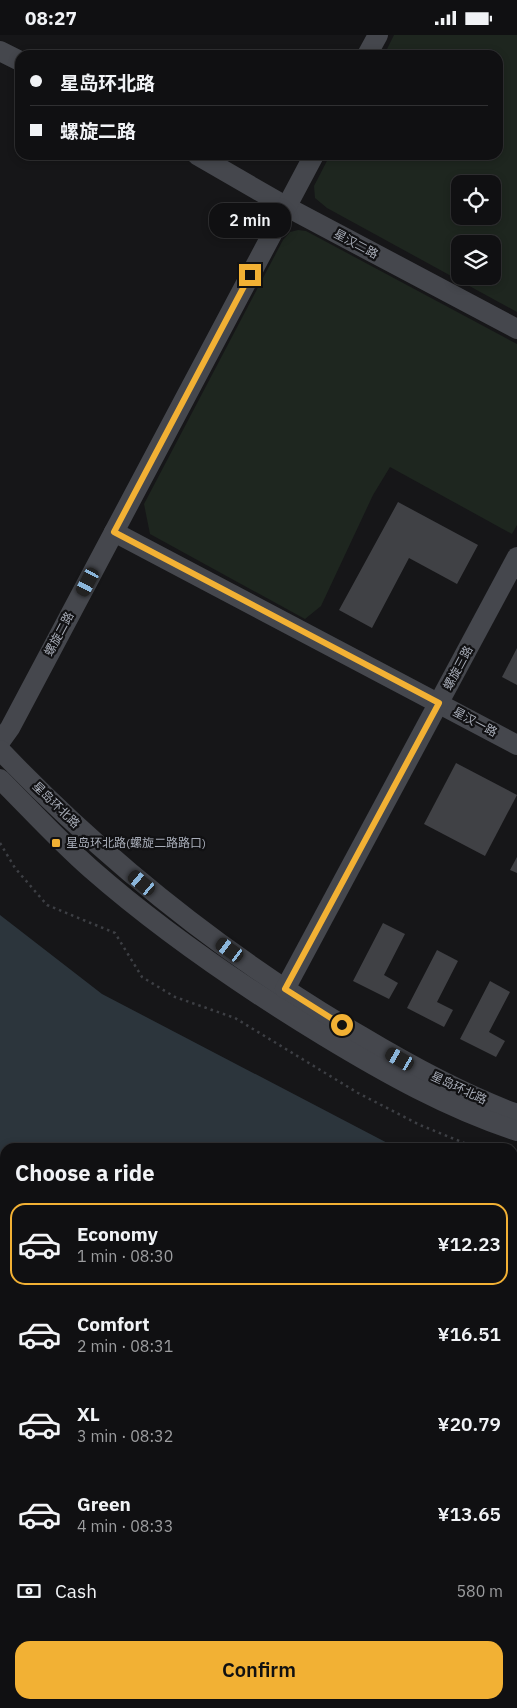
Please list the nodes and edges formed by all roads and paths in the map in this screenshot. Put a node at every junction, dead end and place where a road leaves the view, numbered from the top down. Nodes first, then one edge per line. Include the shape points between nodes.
1 (378, 35) edge
2 (370, 50) edge
3 (0, 51) edge
4 (15, 58) edge
5 (206, 160) edge
6 (311, 160) edge
7 (287, 207) junction
8 (517, 329) edge
9 (114, 532) junction
10 (517, 557) edge
11 (25, 699) junction
12 (439, 703) junction
13 (0, 715) edge
14 (0, 742) edge
15 (517, 745) edge
16 (0, 750) edge
17 (0, 779) edge
18 (0, 843) edge
19 (285, 989) junction
20 (517, 1114) edge
21 (517, 1131) edge
22 (464, 1143) edge

1 - 2 street
3 - 4 street
5 - 7 street, 星汉二路
6 - 7 street, 螺旋二路
7 - 8 street, 星汉二路
7 - 9 street, 螺旋二路
9 - 11 street, 螺旋二路
9 - 12 street, 星汉一路
10 - 12 street, 螺旋三路
11 - 13 street
11 - 14 street, 螺旋二路
12 - 15 street, 星汉一路
12 - 19 street, 螺旋三路
16 - 19 street, 星岛环北路 via 54,805 164,902
17 - 21 street, 星岛环北路 via 92,869 156,923 231,977 367,1062 442,1101
18 - 22 path via 15,868 47,905 116,933 142,977 175,997 235,1018 358,1093 420,1125
19 - 20 street, 星岛环北路 via 437,1079

